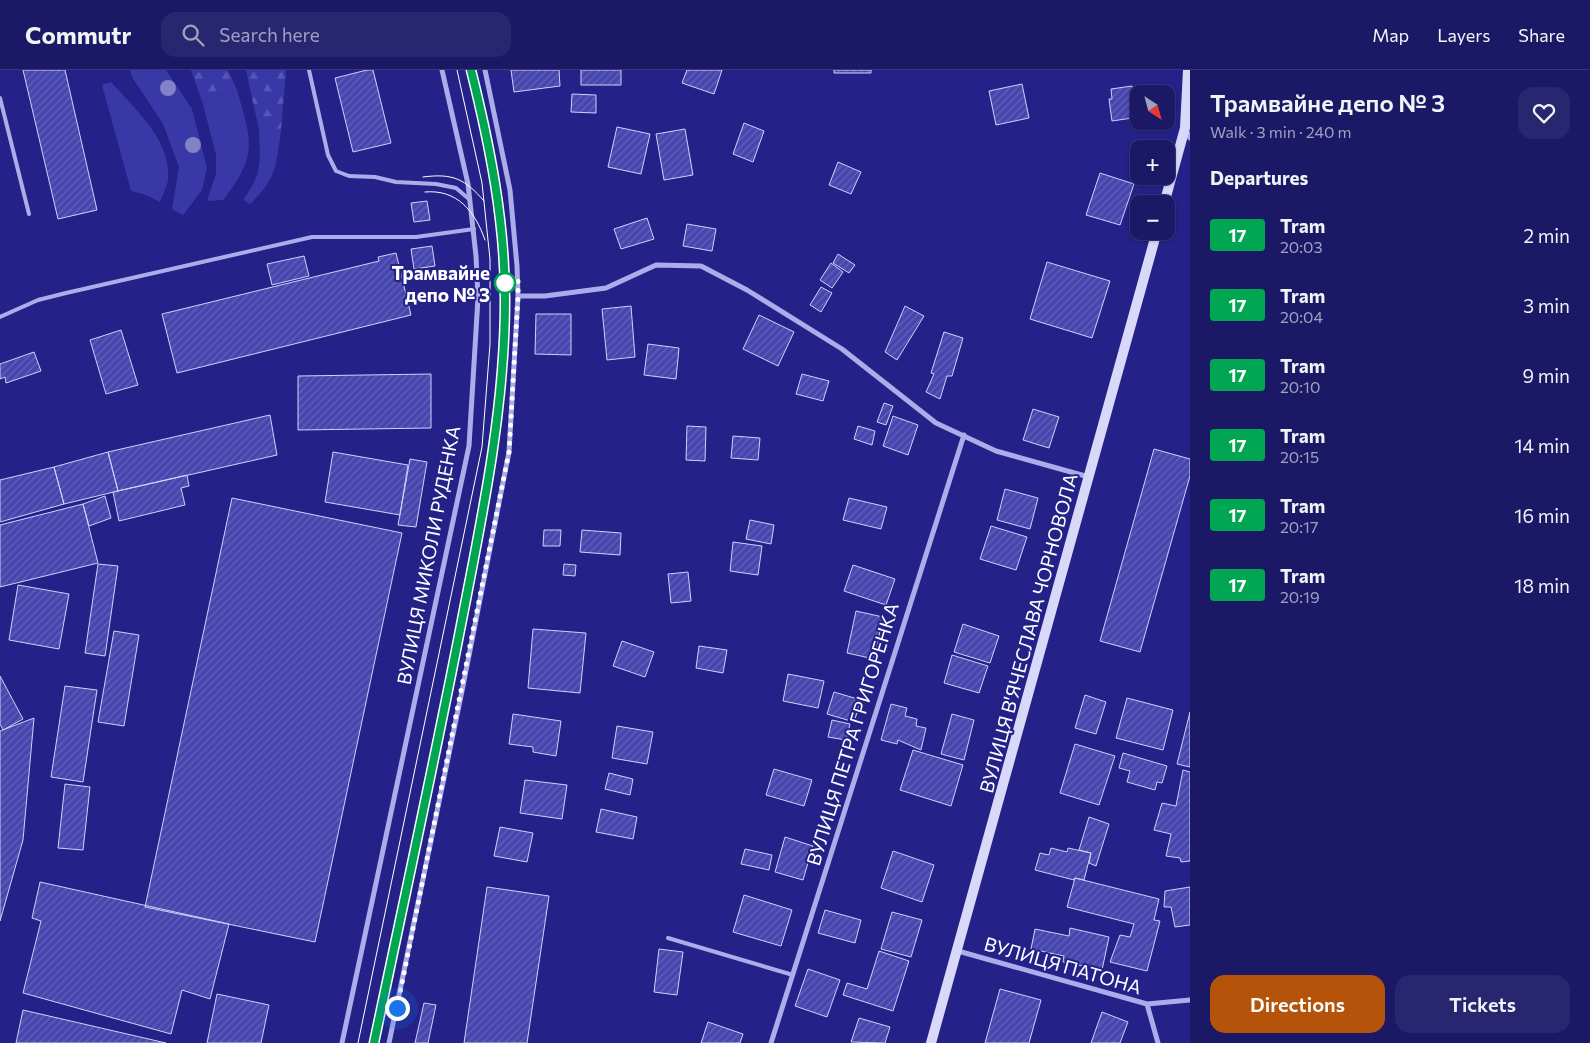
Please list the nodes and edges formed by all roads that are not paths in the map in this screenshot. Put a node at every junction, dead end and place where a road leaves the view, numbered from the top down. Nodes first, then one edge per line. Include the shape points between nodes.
1 (309, 70) edge
2 (442, 70) edge
3 (485, 70) edge
4 (1188, 70) edge
5 (0, 98) edge
6 (1188, 133) edge
7 (1167, 195) edge
8 (471, 201) junction
9 (29, 214) dead end
10 (474, 229) junction
11 (1155, 240) edge
12 (518, 296) junction
13 (0, 317) edge
14 (964, 435) junction
15 (1089, 477) junction
16 (668, 938) dead end
17 (958, 951) junction
18 (793, 975) junction
19 (1190, 1000) edge
20 (1147, 1004) junction
21 (342, 1043) edge
22 (389, 1043) edge
23 (771, 1043) edge
24 (931, 1043) edge
25 (1158, 1043) edge

1 - 8 lane via 328,155 336,171 349,176 456,188
2 - 8 street, ВУЛИЦЯ МИКОЛИ РУДЕНКА
3 - 12 street via 510,190
4 - 6 street
5 - 9 lane
6 - 7 street
8 - 10 street, ВУЛИЦЯ МИКОЛИ РУДЕНКА
10 - 13 lane via 416,237 312,237 38,300
10 - 21 street, ВУЛИЦЯ МИКОЛИ РУДЕНКА via 478,298 469,446
11 - 15 street, ВУЛИЦЯ В'ЯЧЕСЛАВА ЧОРНОВОЛА
12 - 14 street via 546,296 606,288 656,265 701,266 748,290 842,349 936,423
12 - 22 street via 509,452
14 - 15 street via 996,451
14 - 18 street, ВУЛИЦЯ ПЕТРА ГРИГОРЕНКА
15 - 17 street, ВУЛИЦЯ В'ЯЧЕСЛАВА ЧОРНОВОЛА
16 - 18 lane
17 - 20 street, ВУЛИЦЯ ПАТОНА
17 - 24 street, ВУЛИЦЯ В'ЯЧЕСЛАВА ЧОРНОВОЛА
18 - 23 street, ВУЛИЦЯ ПЕТРА ГРИГОРЕНКА
19 - 20 street, ВУЛИЦЯ ПАТОНА
20 - 25 street

